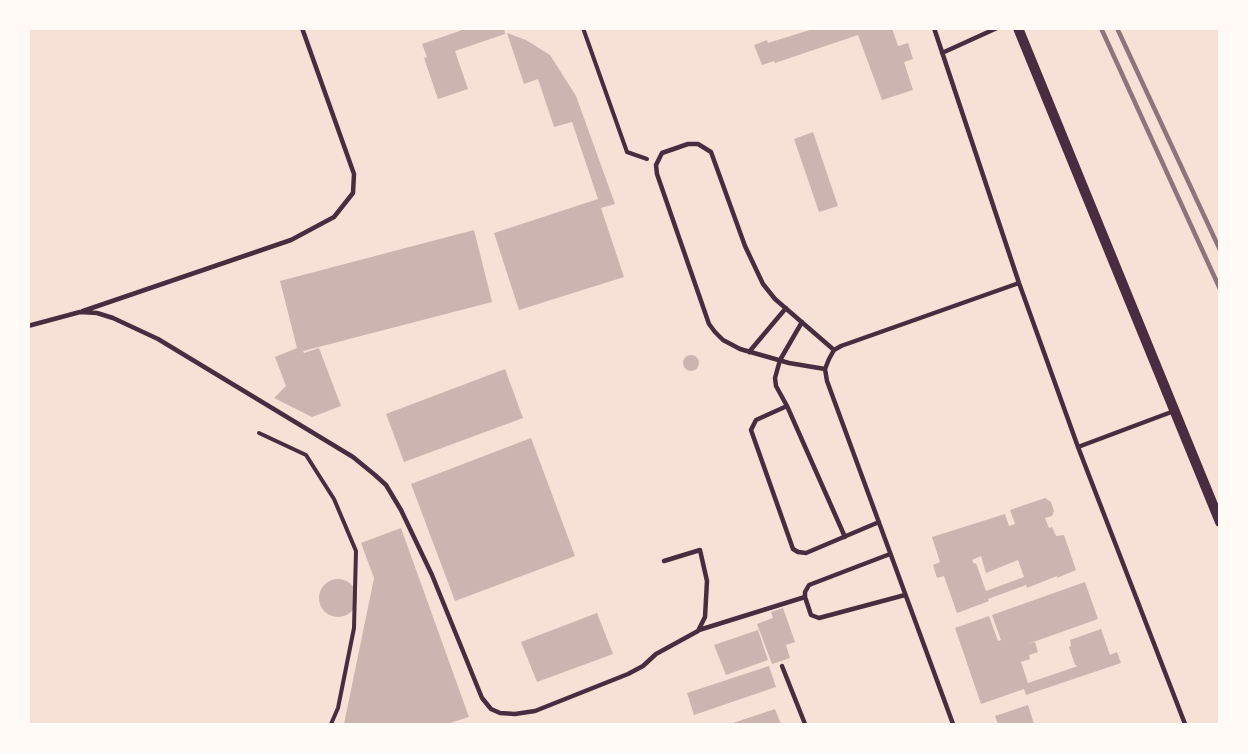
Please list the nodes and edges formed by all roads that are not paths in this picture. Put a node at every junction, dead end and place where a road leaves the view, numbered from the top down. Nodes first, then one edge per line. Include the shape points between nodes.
1 (302, 28) edge
2 (934, 28) edge
3 (997, 28) edge
4 (1018, 28) edge
5 (942, 53) junction
6 (1019, 283) junction
7 (786, 308) junction
8 (80, 312) junction
9 (802, 322) junction
10 (28, 326) edge
11 (834, 350) junction
12 (749, 352) junction
13 (780, 360) junction
14 (825, 369) junction
15 (787, 406) junction
16 (1174, 411) junction
17 (1078, 447) junction
18 (879, 522) junction
19 (1220, 522) edge
20 (845, 537) junction
21 (890, 554) junction
22 (664, 561) dead end
23 (905, 595) junction
24 (805, 597) junction
25 (698, 631) junction
26 (782, 666) dead end
27 (805, 724) edge
28 (953, 724) edge
29 (1185, 724) edge

1 - 8 lane via 354,174 352,193 334,218 291,240
2 - 5 lane
3 - 5 lane
4 - 16 street
5 - 6 lane
6 - 11 lane
6 - 17 lane
7 - 9 lane
7 - 12 lane
7 - 12 lane via 757,275 711,152 698,144 687,144 662,153 657,174 709,324 723,340
8 - 10 lane
8 - 25 lane via 113,318 158,339 353,457 386,485 432,575 482,698 491,709 515,714 535,711 628,674
9 - 11 lane
9 - 13 lane
11 - 14 lane
12 - 13 lane
13 - 14 lane
13 - 15 lane via 776,386
14 - 18 lane
15 - 20 lane
15 - 20 lane via 756,420 751,430 793,549 806,553
16 - 17 lane
16 - 19 street
17 - 29 lane
18 - 20 lane
18 - 21 lane
21 - 23 lane
21 - 24 lane via 809,585
22 - 25 lane via 700,550 708,581 705,617
23 - 24 lane via 819,618 812,615
23 - 28 lane
24 - 25 lane
26 - 27 lane

